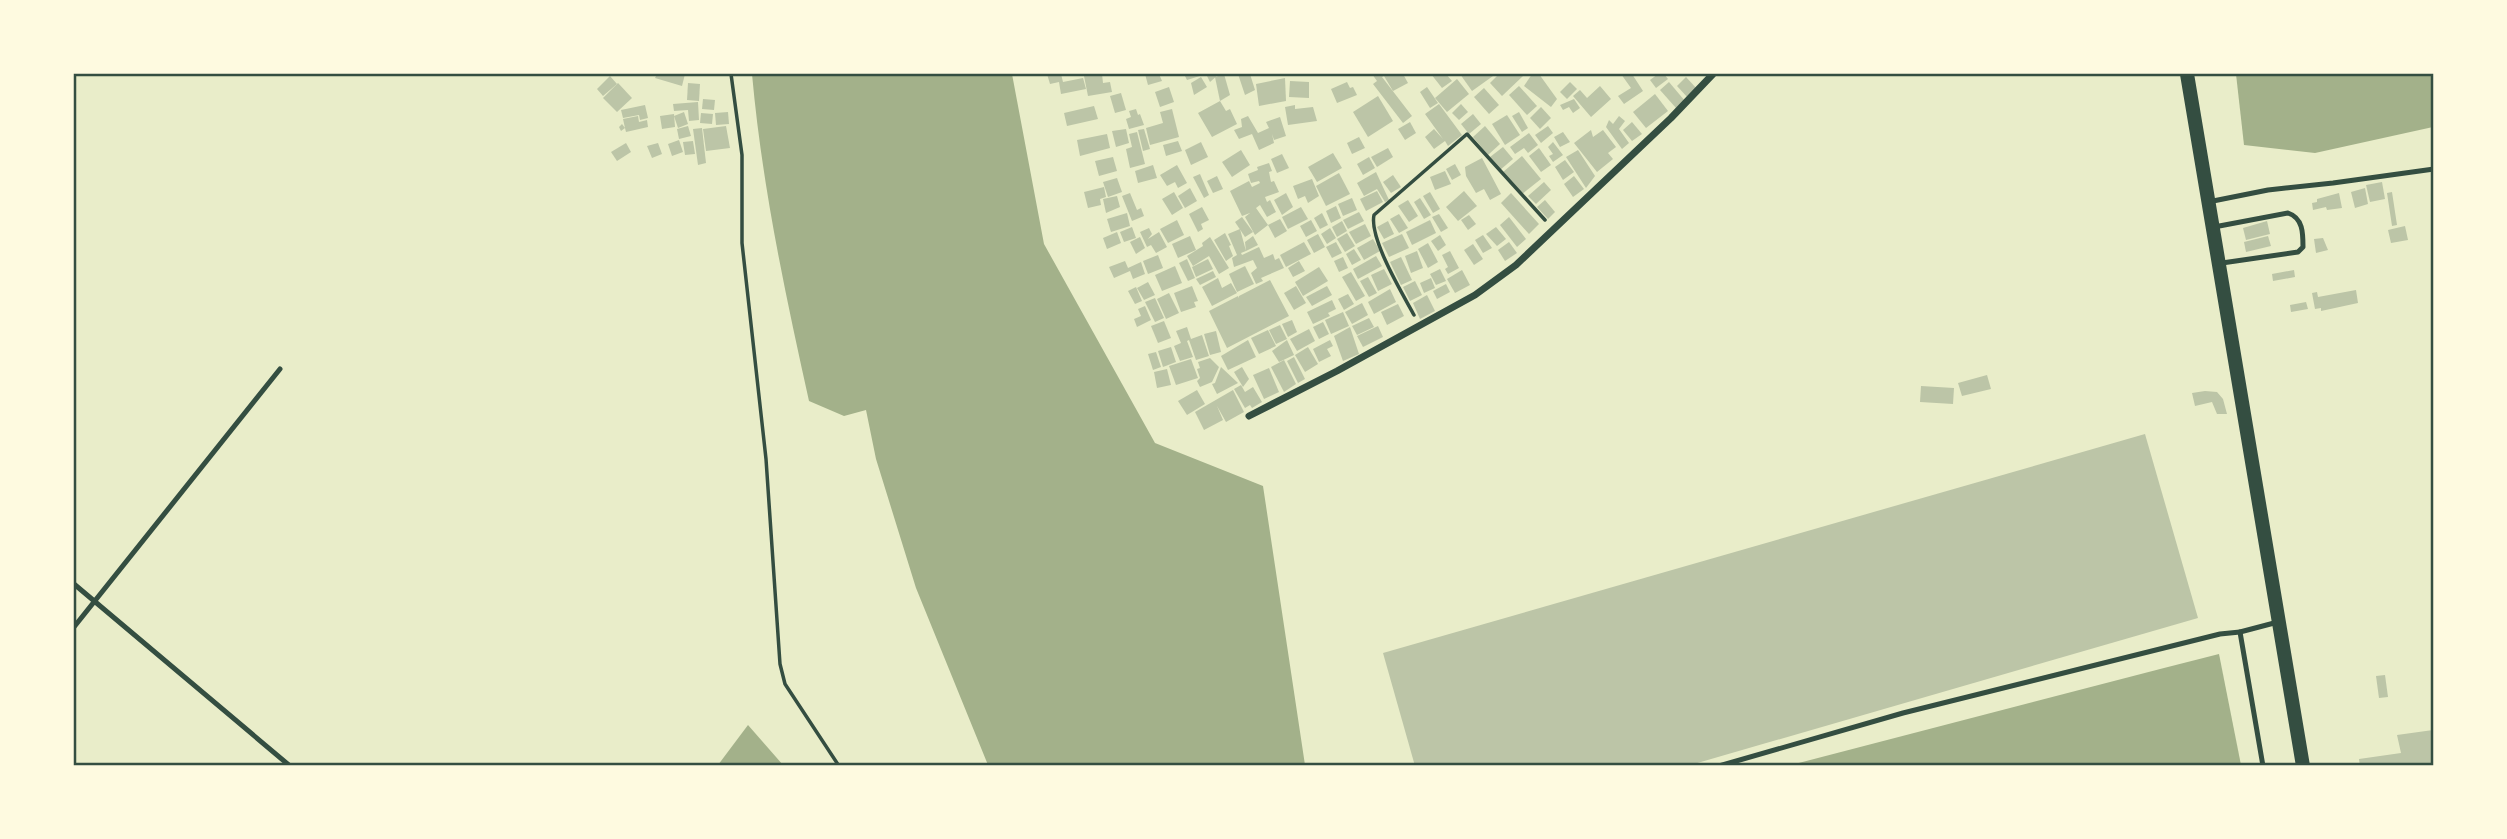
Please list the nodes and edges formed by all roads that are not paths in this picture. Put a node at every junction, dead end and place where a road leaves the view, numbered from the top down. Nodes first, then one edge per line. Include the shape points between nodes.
1 (1713, 74) edge
2 (2187, 74) edge
3 (2434, 169) edge
4 (2208, 203) junction
5 (2212, 227) junction
6 (2219, 264) junction
7 (280, 369) dead end
8 (1249, 416) dead end
9 (74, 584) edge
10 (95, 602) junction
11 (2278, 622) junction
12 (74, 627) edge
13 (2240, 632) junction
14 (290, 765) edge
15 (1719, 765) edge
16 (2263, 765) edge
17 (2303, 765) edge

1 - 8 street via 1516,265 1475,295
2 - 4 main road
3 - 4 lane via 2268,190
4 - 5 main road
5 - 6 main road
5 - 6 lane via 2288,213 2300,220 2303,247 2298,252
6 - 11 main road
7 - 10 lane
9 - 10 lane
10 - 12 lane
10 - 14 lane
11 - 13 lane
11 - 17 main road
13 - 15 lane via 1903,713
13 - 16 lane

